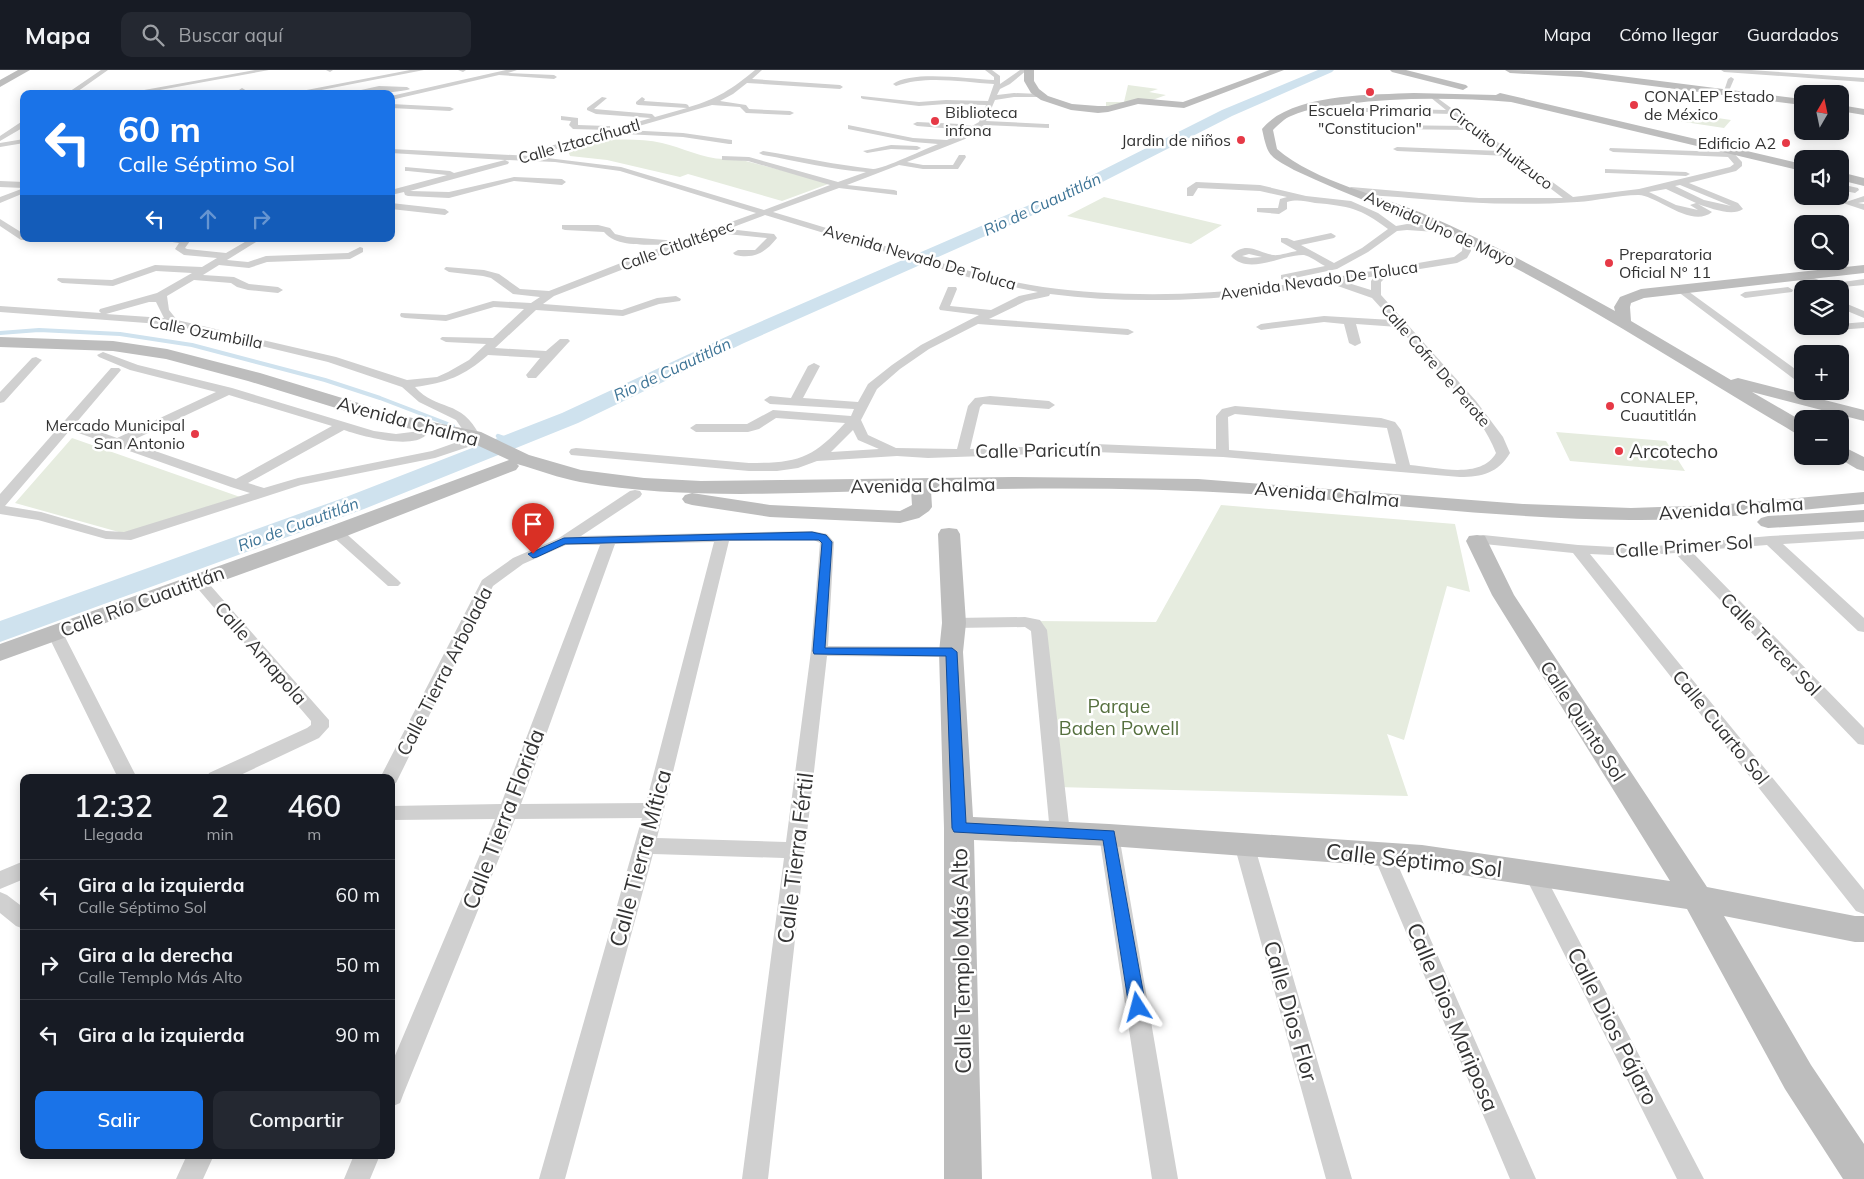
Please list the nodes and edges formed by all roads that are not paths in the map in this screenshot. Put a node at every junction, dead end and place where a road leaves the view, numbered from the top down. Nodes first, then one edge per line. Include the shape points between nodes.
1 (25, 70) edge
2 (112, 70) edge
3 (266, 70) edge
4 (370, 70) edge
5 (514, 70) edge
6 (758, 70) edge
7 (988, 70) edge
8 (1024, 70) edge
9 (1029, 70) edge
10 (1279, 70) edge
11 (1387, 70) edge
12 (1395, 70) edge
13 (1413, 70) edge
14 (1510, 70) edge
15 (1724, 70) edge
16 (1818, 70) edge
17 (103, 71) edge
18 (250, 71) edge
19 (415, 72) edge
20 (180, 75) dead end
21 (498, 75) junction
22 (385, 76) junction
23 (224, 77) junction
24 (554, 77) dead end
25 (1824, 77) junction
26 (405, 78) dead end
27 (432, 80) dead end
28 (1731, 80) dead end
29 (1864, 80) edge
30 (233, 81) dead end
31 (746, 81) junction
32 (1435, 81) junction
33 (193, 82) junction
34 (467, 82) junction
35 (0, 84) edge
36 (896, 84) dead end
37 (200, 87) dead end
38 (840, 87) dead end
39 (374, 88) joint
40 (388, 89) junction
41 (75, 90) edge
42 (148, 90) edge
43 (310, 90) edge
44 (365, 90) edge
45 (382, 90) edge
46 (426, 90) junction
47 (1725, 92) junction
48 (994, 93) junction
49 (1040, 96) junction
50 (1432, 96) junction
51 (1467, 96) junction
52 (395, 97) edge
53 (604, 98) dead end
54 (863, 98) dead end
55 (642, 99) dead end
56 (1516, 99) junction
57 (1794, 101) edge
58 (712, 103) junction
59 (395, 106) edge
60 (698, 107) junction
61 (450, 108) dead end
62 (1365, 110) dead end
63 (1849, 110) edge
64 (746, 111) junction
65 (1453, 112) junction
66 (1864, 112) edge
67 (736, 113) dead end
68 (790, 113) dead end
69 (665, 117) junction
70 (564, 118) dead end
71 (965, 118) dead end
72 (917, 124) dead end
73 (1380, 124) dead end
74 (20, 126) edge
75 (960, 126) junction
76 (978, 126) junction
77 (1046, 126) dead end
78 (1472, 126) junction
79 (851, 127) dead end
80 (0, 129) edge
81 (622, 129) junction
82 (613, 131) junction
83 (0, 139) edge
84 (20, 142) edge
85 (729, 142) dead end
86 (950, 142) junction
87 (571, 143) junction
88 (0, 145) edge
89 (395, 146) edge
90 (935, 149) junction
91 (1397, 149) dead end
92 (1612, 150) dead end
93 (395, 151) edge
94 (867, 151) dead end
95 (763, 153) dead end
96 (533, 154) junction
97 (575, 155) junction
98 (1404, 155) dead end
99 (1730, 155) junction
100 (1512, 156) junction
101 (1626, 156) dead end
102 (962, 157) dead end
103 (519, 158) junction
104 (725, 158) dead end
105 (898, 163) junction
106 (1794, 166) edge
107 (923, 167) junction
108 (408, 169) dead end
109 (1608, 170) dead end
110 (877, 171) junction
111 (946, 171) dead end
112 (462, 174) junction
113 (1706, 175) junction
114 (1218, 176) dead end
115 (1849, 181) edge
116 (562, 182) dead end
117 (1679, 182) junction
118 (0, 184) edge
119 (838, 184) junction
120 (20, 185) edge
121 (1665, 185) junction
122 (1240, 187) junction
123 (1861, 187) edge
124 (1652, 189) junction
125 (395, 190) edge
126 (395, 190) edge
127 (1351, 190) junction
128 (1458, 191) dead end
129 (20, 192) edge
130 (1641, 192) junction
131 (894, 193) dead end
132 (1190, 194) dead end
133 (1296, 197) junction
134 (1566, 197) junction
135 (1864, 199) edge
136 (0, 200) edge
137 (395, 206) edge
138 (776, 207) junction
139 (1864, 207) edge
140 (1260, 210) dead end
141 (445, 212) dead end
142 (764, 212) junction
143 (815, 219) junction
144 (0, 222) edge
145 (802, 224) junction
146 (564, 227) dead end
147 (1394, 229) junction
148 (12, 230) junction
149 (1450, 230) junction
150 (715, 231) junction
151 (0, 234) edge
152 (20, 236) edge
153 (1331, 236) dead end
154 (1467, 238) junction
155 (1284, 240) dead end
156 (184, 242) edge
157 (251, 242) edge
158 (682, 244) junction
159 (1295, 244) junction
160 (360, 250) dead end
161 (1365, 250) junction
162 (1306, 252) junction
163 (738, 253) dead end
164 (228, 256) junction
165 (1271, 258) dead end
166 (216, 262) junction
167 (1410, 267) junction
168 (1330, 268) junction
169 (449, 269) dead end
170 (1864, 269) edge
171 (202, 270) junction
172 (1387, 270) junction
173 (191, 277) junction
174 (62, 280) dead end
175 (1815, 280) edge
176 (1330, 281) junction
177 (1864, 282) edge
178 (1000, 283) junction
179 (1849, 285) edge
180 (1794, 286) edge
181 (1790, 287) junction
182 (952, 289) dead end
183 (1682, 289) junction
184 (278, 290) dead end
185 (1055, 292) junction
186 (550, 294) junction
187 (162, 295) junction
188 (1376, 296) junction
189 (1745, 296) dead end
190 (1849, 297) edge
191 (676, 299) dead end
192 (150, 302) junction
193 (1864, 303) edge
194 (1008, 305) junction
195 (533, 307) junction
196 (0, 309) edge
197 (1849, 312) edge
198 (994, 313) junction
199 (71, 315) junction
200 (405, 315) dead end
201 (107, 316) junction
202 (0, 317) edge
203 (140, 319) junction
204 (1349, 320) junction
205 (978, 321) junction
206 (1623, 321) junction
207 (173, 322) junction
208 (1401, 324) junction
209 (1863, 324) edge
210 (1849, 325) edge
211 (1261, 327) dead end
212 (1128, 332) dead end
213 (446, 339) dead end
214 (494, 341) junction
215 (564, 341) dead end
216 (0, 342) edge
217 (1355, 343) dead end
218 (0, 347) edge
219 (486, 350) junction
220 (549, 355) junction
221 (103, 356) junction
222 (36, 360) dead end
223 (814, 366) dead end
224 (115, 370) dead end
225 (1794, 373) edge
226 (532, 376) dead end
227 (1710, 376) junction
228 (406, 384) junction
229 (228, 392) junction
230 (0, 399) edge
231 (770, 400) dead end
232 (795, 402) junction
233 (1049, 405) dead end
234 (862, 406) junction
235 (1864, 416) edge
236 (855, 420) junction
237 (1794, 424) edge
238 (68, 425) junction
239 (342, 426) junction
240 (696, 428) dead end
241 (420, 435) junction
242 (118, 442) junction
243 (482, 444) junction
244 (576, 452) dead end
245 (897, 452) junction
246 (963, 452) junction
247 (1223, 453) junction
248 (1849, 456) edge
249 (815, 457) junction
250 (1498, 462) joint
251 (1864, 465) edge
252 (1404, 468) junction
253 (236, 484) junction
254 (922, 491) junction
255 (264, 492) junction
256 (635, 494) junction
257 (1864, 498) edge
258 (0, 503) edge
259 (0, 510) edge
260 (1712, 518) junction
261 (1863, 531) edge
262 (336, 532) junction
263 (949, 534) dead end
264 (723, 537) junction
265 (609, 540) junction
266 (1478, 540) joint
267 (1770, 540) junction
268 (564, 541) junction
269 (1679, 548) junction
270 (1578, 549) junction
271 (198, 580) junction
272 (393, 583) dead end
273 (954, 623) junction
274 (1864, 627) edge
275 (55, 633) junction
276 (818, 651) junction
277 (952, 652) junction
278 (0, 653) edge
279 (1864, 739) edge
280 (126, 774) edge
281 (225, 774) edge
282 (391, 774) edge
283 (653, 810) junction
284 (508, 812) junction
285 (395, 813) edge
286 (959, 828) junction
287 (1060, 833) junction
288 (1110, 835) junction
289 (1244, 844) junction
290 (645, 846) junction
291 (796, 850) junction
292 (1383, 854) junction
293 (20, 871) edge
294 (1534, 874) junction
295 (0, 881) edge
296 (1697, 898) junction
297 (0, 901) edge
298 (20, 917) edge
299 (1862, 926) edge
300 (395, 1086) edge
301 (199, 1159) edge
302 (365, 1159) edge
303 (1864, 1178) edge
304 (189, 1179) edge
305 (357, 1179) edge
306 (552, 1179) edge
307 (755, 1179) edge
308 (963, 1179) edge
309 (1165, 1179) edge
310 (1339, 1179) edge
311 (1524, 1179) edge
312 (1691, 1179) edge

1 - 35 main road
2 - 17 street
3 - 18 street
4 - 22 street
5 - 21 street
6 - 31 street, Calle Iztaccíhuatl
7 - 48 street via 997,76
8 - 48 street
9 - 49 main road via 1032,86
10 - 49 main road via 1177,106 1139,101 1108,109 1071,108
11 - 32 main road
12 - 32 main road
13 - 32 main road via 1440,79
14 - 47 main road via 1581,74
15 - 25 street via 1765,76
16 - 25 street
17 - 41 street
18 - 23 street
19 - 22 street
19 - 26 street
20 - 33 street
21 - 24 street
21 - 34 street
22 - 43 street
23 - 30 street
23 - 33 street
25 - 29 street
27 - 34 street
28 - 47 street
31 - 38 street
31 - 58 street, Calle Iztaccíhuatl
32 - 51 main road via 1479,94
32 - 56 main road
33 - 37 street
33 - 42 street
34 - 46 street
36 - 48 street via 922,78
39 - 40 street
39 - 44 street
40 - 45 street
40 - 46 street
46 - 52 street
47 - 57 main road
48 - 49 street
48 - 54 street via 919,104
48 - 76 street
50 - 51 main road, Avenida Uno de Mayo
50 - 65 street, Circuito Huitzuco
50 - 127 main road, Avenida Uno de Mayo via 1316,104 1276,120 1268,128 1269,145 1280,157
51 - 56 main road, Avenida Uno de Mayo
53 - 69 street via 589,109
55 - 60 street via 638,103
56 - 99 main road
58 - 60 street, Calle Iztaccíhuatl
58 - 64 street via 740,105
59 - 61 street
60 - 69 street, Calle Iztaccíhuatl
62 - 65 street
63 - 66 main road
64 - 67 street
64 - 68 street
65 - 78 street, Circuito Huitzuco
69 - 81 street, Calle Iztaccíhuatl
70 - 81 street via 575,120 573,125 576,127
71 - 75 street
72 - 75 street
73 - 78 street
74 - 80 street
74 - 83 street
75 - 76 street
76 - 77 street via 1023,122
76 - 86 street, Calle Citlaltépec
78 - 100 street, Circuito Huitzuco
79 - 86 street via 913,140
81 - 82 street, Calle Iztaccíhuatl
82 - 85 street
82 - 87 street, Calle Iztaccíhuatl
84 - 88 street
86 - 90 street, Calle Citlaltépec
87 - 96 street, Calle Iztaccíhuatl
87 - 97 street via 567,149
89 - 96 street, Avenida Nevado De Toluca
90 - 94 street via 891,147
90 - 105 street, Calle Citlaltépec
91 - 100 street
92 - 99 street
93 - 103 street, Avenida Nevado De Toluca
95 - 110 street via 837,168
96 - 97 street, Avenida Nevado De Toluca
96 - 103 street, Calle Iztaccíhuatl
97 - 138 street, Avenida Nevado De Toluca via 650,168
98 - 100 street
99 - 101 street
99 - 106 main road
99 - 113 street via 1739,164 1733,169
100 - 134 street, Circuito Huitzuco
102 - 107 street via 955,166
103 - 112 street, Calle Iztaccíhuatl
103 - 142 street, Avenida Nevado De Toluca via 621,169
104 - 119 street via 749,159
105 - 107 street
105 - 110 street, Calle Citlaltépec
107 - 111 street
108 - 112 street
109 - 113 street
110 - 119 street, Calle Citlaltépec
112 - 125 street, Calle Iztaccíhuatl
113 - 117 street
114 - 122 street via 1237,181
115 - 123 main road
116 - 126 street via 514,179 449,195
117 - 121 street
117 - 121 street via 1739,209 1721,209
118 - 120 street
119 - 131 street
119 - 138 street, Calle Citlaltépec
121 - 124 street
122 - 132 street via 1196,185
122 - 133 street via 1260,188
124 - 130 street
124 - 130 street via 1708,212 1687,212
127 - 134 street via 1511,200
127 - 149 main road, Avenida Uno de Mayo
128 - 134 street
129 - 136 street
130 - 134 street via 1608,197
133 - 140 street via 1283,201 1283,209
133 - 147 street via 1351,204 1375,214
135 - 139 street via 1847,203
137 - 141 street
138 - 142 street, Calle Citlaltépec
138 - 143 street, Avenida Nevado De Toluca
142 - 145 street, Avenida Nevado De Toluca
142 - 150 street, Calle Citlaltépec
143 - 145 street
143 - 168 street, Avenida Nevado De Toluca via 1012,276 1061,284 1191,290
144 - 148 street
145 - 178 street, Avenida Nevado De Toluca
146 - 158 street via 607,230 612,236 626,240
147 - 149 street
147 - 161 street, Avenida Nevado De Toluca
148 - 151 street
148 - 152 street
149 - 154 main road, Avenida Uno de Mayo
150 - 158 street, Calle Citlaltépec
150 - 163 street via 772,238 757,254
153 - 159 street
154 - 167 street, Avenida Nevado De Toluca via 1468,251 1457,260
154 - 206 main road, Avenida Uno de Mayo
155 - 159 street
156 - 164 street via 180,246 184,252
157 - 164 street
158 - 186 street, Calle Citlaltépec
159 - 162 street
160 - 166 street via 350,256 266,259 254,264
161 - 167 street via 1376,260
161 - 168 street, Avenida Nevado De Toluca
162 - 165 street
162 - 168 street
164 - 166 street
166 - 171 street
167 - 172 street, Avenida Nevado De Toluca
168 - 176 street via 1324,276
169 - 186 street via 495,276 517,292
170 - 175 main road
171 - 173 street
171 - 174 street via 156,268 113,283
172 - 176 street, Avenida Nevado De Toluca
172 - 188 street, Calle Cofre De Perote via 1376,281
173 - 184 street via 234,280 248,288
173 - 187 street
176 - 185 street, Avenida Nevado De Toluca via 1185,297
176 - 188 street
177 - 179 street
178 - 185 street, Avenida Nevado De Toluca
178 - 194 street via 1009,290
180 - 181 main road
181 - 183 main road via 1767,280
181 - 189 street
182 - 198 street via 944,308
183 - 206 main road via 1632,296 1622,307
183 - 225 street
185 - 194 street via 1023,298
186 - 195 street, Calle Citlaltépec
187 - 192 street
187 - 199 street via 116,309
187 - 207 street via 163,309
188 - 208 street, Calle Cofre De Perote
190 - 193 street
191 - 195 street via 657,301 623,313
192 - 201 street
192 - 203 street
194 - 198 street
195 - 200 street via 493,304 446,318
195 - 214 street, Calle Citlaltépec
196 - 199 street, Calle Ozumbilla
197 - 209 street
198 - 205 street
199 - 201 street, Calle Ozumbilla
199 - 202 street
201 - 203 street, Calle Ozumbilla
203 - 207 street, Calle Ozumbilla
204 - 208 street
204 - 211 street via 1324,319
204 - 217 street
205 - 212 street
205 - 234 street via 925,347 896,367 872,387
206 - 227 main road, Avenida Uno de Mayo
207 - 228 street, Calle Ozumbilla via 332,359
208 - 250 street, Calle Cofre De Perote via 1497,437 1503,453
209 - 210 street
213 - 214 street
214 - 219 street, Calle Citlaltépec
215 - 220 street
216 - 243 main road, Avenida Chalma via 113,346 166,354
218 - 221 main road, Avenida Chalma
219 - 220 street
219 - 228 street, Calle Citlaltépec via 452,375
220 - 226 street
221 - 229 street via 134,368
221 - 241 main road, Avenida Chalma via 139,361 254,389 399,432
222 - 230 street
223 - 232 street
224 - 238 street
227 - 235 main road
227 - 237 main road, Avenida Uno de Mayo
228 - 243 street via 413,394 461,416
229 - 239 street
229 - 242 street
231 - 232 street
232 - 234 street
233 - 246 street via 979,401 974,406
234 - 236 street
236 - 240 street via 772,414 748,428
236 - 245 street via 862,438
236 - 249 street via 831,446
238 - 242 street
238 - 258 street
239 - 241 street via 386,437
239 - 253 street
241 - 243 main road, Avenida Chalma
242 - 253 street
243 - 254 main road, Avenida Chalma via 579,476 644,484
243 - 255 street via 331,474
243 - 256 main road, Avenida Chalma via 547,480
243 - 262 main road, Calle Río Cuautitlán
244 - 249 street, Calle Paricutín via 750,467 798,464
245 - 246 street, Calle Paricutín
245 - 249 street, Calle Paricutín
246 - 247 street, Calle Paricutín via 1095,448
247 - 252 street, Calle Paricutín
247 - 252 street via 1222,416 1235,410 1381,422 1395,430
248 - 251 main road
250 - 252 street, Calle Paricutín via 1478,473
253 - 255 street
254 - 256 main road, Avenida Chalma via 922,507 900,517 756,511 692,499
254 - 260 main road, Avenida Chalma via 1214,497 1540,520
255 - 259 street via 118,538 30,514
256 - 268 street, Calle Tierra Arbolada
257 - 260 main road, Avenida Chalma
260 - 261 main road, Avenida Chalma
261 - 267 street, Calle Primer Sol
262 - 271 main road, Calle Río Cuautitlán
262 - 272 street
263 - 273 main road, Calle Templo Más Alto
264 - 265 street
264 - 276 street, Calle Tierra Fértil via 812,536 822,537 827,542
264 - 283 street, Calle Tierra Mítica
265 - 268 street
265 - 284 street, Calle Tierra Florida
266 - 270 street, Calle Primer Sol
266 - 296 main road, Calle Quinto Sol via 1503,595
267 - 269 street, Calle Primer Sol
267 - 274 street
268 - 282 street, Calle Tierra Arbolada via 518,561 487,583
269 - 270 street, Calle Primer Sol via 1633,552
269 - 279 street, Calle Tercer Sol
270 - 299 street, Calle Cuarto Sol
271 - 275 main road, Calle Río Cuautitlán
271 - 281 street, Calle Amapola via 320,720 320,727 313,733
273 - 277 main road, Calle Templo Más Alto
273 - 287 street via 1025,622 1034,624 1039,630
275 - 278 main road, Calle Río Cuautitlán
275 - 280 street
276 - 277 street
276 - 291 street, Calle Tierra Fértil
277 - 286 main road, Calle Templo Más Alto
283 - 284 street
283 - 290 street, Calle Tierra Mítica
284 - 285 street
284 - 300 street, Calle Tierra Florida
286 - 287 main road, Calle Séptimo Sol
286 - 308 main road, Calle Templo Más Alto
287 - 288 main road, Calle Séptimo Sol
288 - 289 main road, Calle Séptimo Sol
288 - 309 street
289 - 292 main road, Calle Séptimo Sol
289 - 310 street, Calle Dios Flor
290 - 291 street
290 - 306 street, Calle Tierra Mítica
291 - 307 street, Calle Tierra Fértil
292 - 294 main road, Calle Séptimo Sol
292 - 311 street, Calle Dios Mariposa
293 - 295 street
294 - 296 main road, Calle Séptimo Sol
294 - 312 street, Calle Dios Pájaro
296 - 299 main road, Calle Séptimo Sol
296 - 303 main road, Calle Quinto Sol via 1798,1077
297 - 298 street
301 - 304 street
302 - 305 street

